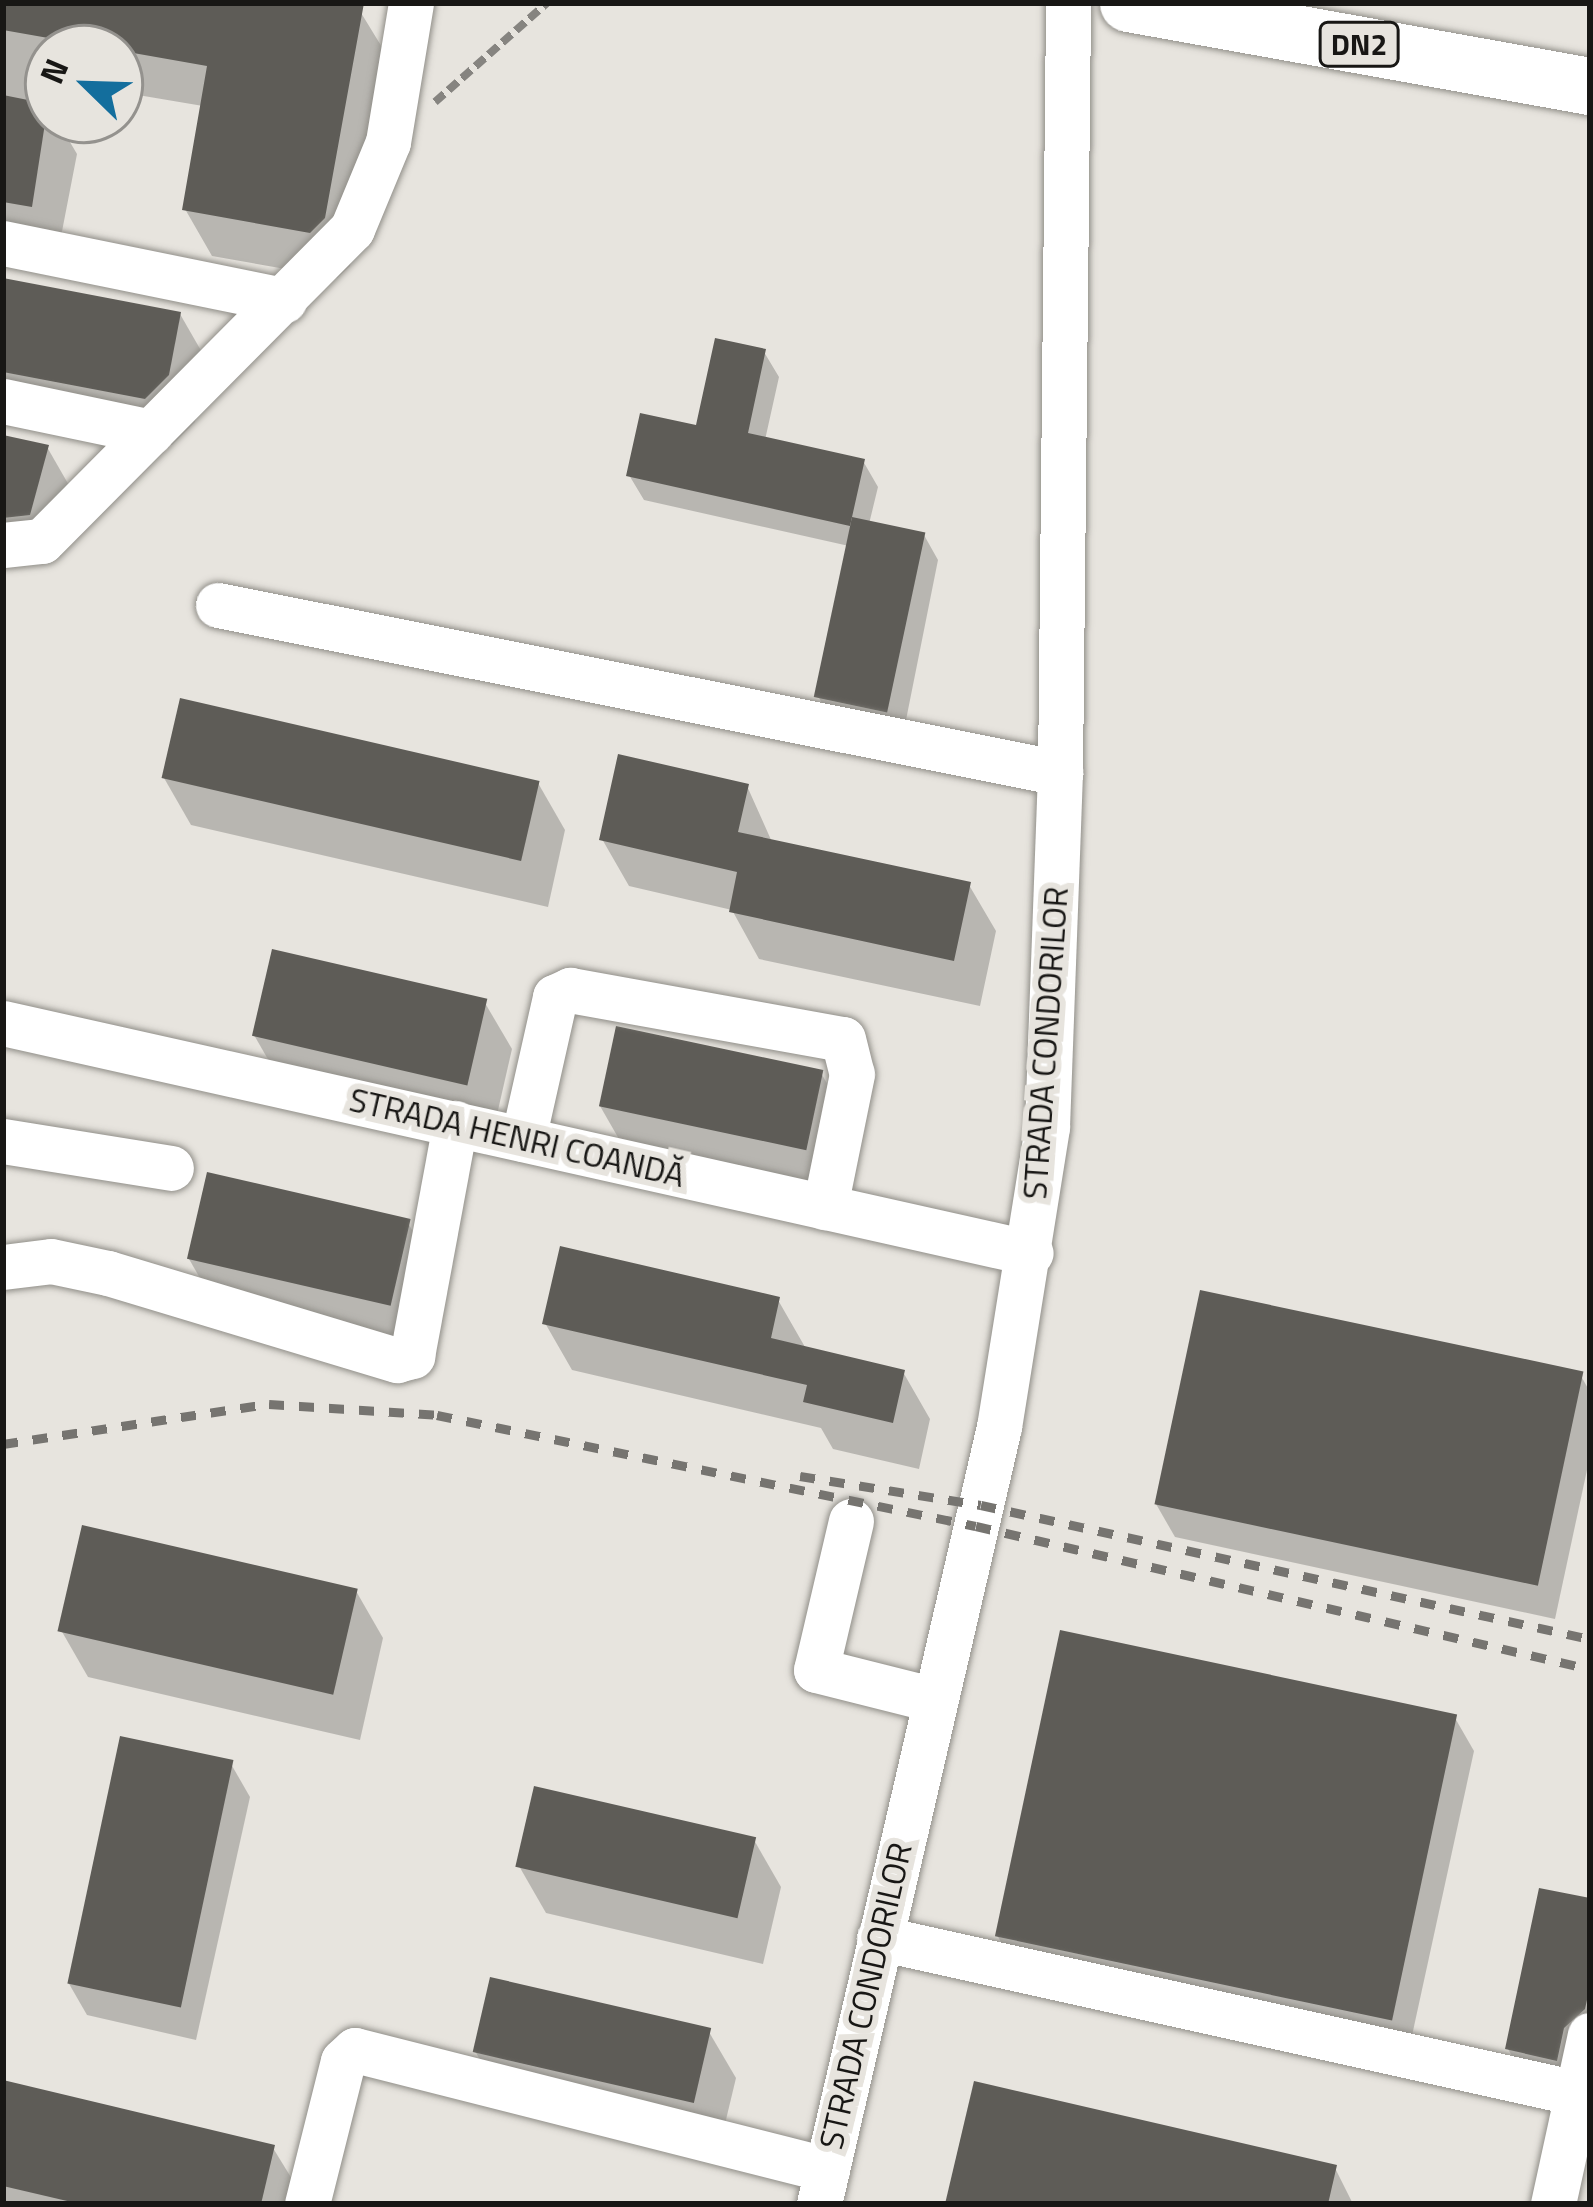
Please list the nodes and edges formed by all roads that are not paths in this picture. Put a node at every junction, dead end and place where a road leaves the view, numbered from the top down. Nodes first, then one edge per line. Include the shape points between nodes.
1 (411, 3) edge
2 (1068, 3) edge
3 (1128, 3) edge
4 (1590, 86) edge
5 (3, 243) edge
6 (284, 300) junction
7 (3, 401) edge
8 (151, 432) junction
9 (3, 545) edge
10 (218, 605) dead end
11 (1060, 772) junction
12 (3, 1023) edge
13 (454, 1124) junction
14 (523, 1139) junction
15 (3, 1142) edge
16 (171, 1168) dead end
17 (825, 1207) junction
18 (1030, 1253) junction
19 (3, 1268) edge
20 (851, 1521) dead end
21 (935, 1700) junction
22 (879, 1938) junction
23 (1590, 2035) edge
24 (1584, 2094) edge
25 (823, 2187) edge
26 (307, 2204) edge
27 (1553, 2204) edge

1 - 6 street via 388,142 352,229
2 - 11 street, STRADA CONDORILOR
3 - 4 main road, DN2
5 - 6 street
6 - 8 street
7 - 8 street
8 - 9 street via 42,541
10 - 11 street
11 - 18 street, STRADA CONDORILOR via 1048,1127
12 - 13 street, STRADA HENRI COANDĂ
13 - 14 street, STRADA HENRI COANDĂ
13 - 19 street via 412,1357 397,1360 108,1273 51,1261
14 - 17 street, STRADA HENRI COANDĂ
14 - 17 street via 555,997 570,990 843,1039 852,1074
15 - 16 street
17 - 18 street, STRADA HENRI COANDĂ
18 - 21 street, STRADA CONDORILOR
20 - 21 street via 816,1670
21 - 22 street, STRADA CONDORILOR
22 - 24 street
22 - 25 street, STRADA CONDORILOR
23 - 24 street
24 - 27 street
25 - 26 street via 356,2050 343,2061

